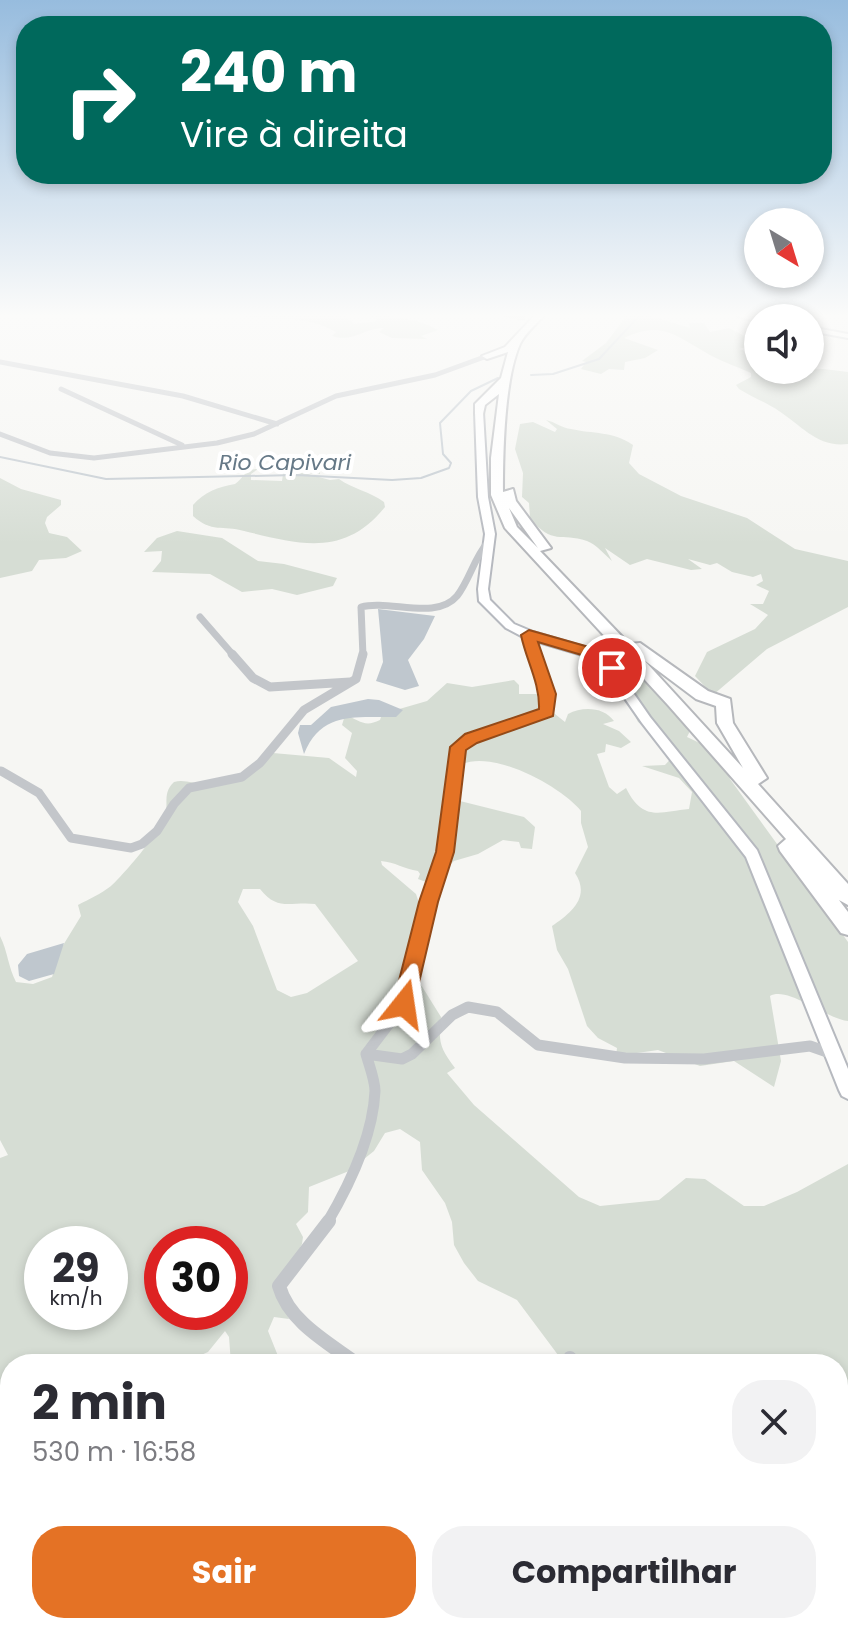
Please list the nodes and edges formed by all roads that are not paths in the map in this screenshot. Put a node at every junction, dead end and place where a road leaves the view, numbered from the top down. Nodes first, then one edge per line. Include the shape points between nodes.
1 (66, 391) edge
2 (157, 391) edge
3 (358, 391) edge
4 (496, 391) edge
5 (505, 391) edge
6 (513, 391) edge
7 (479, 412) junction
8 (502, 412) junction
9 (277, 424) junction
10 (0, 434) edge
11 (185, 447) junction
12 (488, 542) junction
13 (200, 617) dead end
14 (529, 635) junction
15 (354, 681) junction
16 (1, 771) edge
17 (758, 787) junction
18 (846, 878) edge
19 (848, 897) edge
20 (848, 927) edge
21 (366, 1054) junction
22 (833, 1055) junction
23 (848, 1090) edge
24 (344, 1354) edge

1 - 11 street
2 - 9 street
3 - 9 street
4 - 7 highway via 480,404
5 - 8 highway
6 - 17 highway via 510,501 554,560 635,646 702,695 724,703 725,723
7 - 8 highway via 493,405
7 - 12 street
8 - 17 highway via 497,495 511,528
9 - 11 street via 242,438
10 - 11 street via 73,457
12 - 14 street via 485,601 510,626
12 - 15 street via 448,603 361,607 362,665
13 - 15 street via 253,678 270,687
14 - 21 street via 549,708 458,747 445,852 404,1004
14 - 22 street via 605,661 752,854
15 - 16 street via 301,711 251,772 231,783 189,788 140,846 71,838 39,793
17 - 18 highway
17 - 19 highway
17 - 20 highway via 768,820
21 - 22 street via 402,1059 468,1007 505,1017 538,1045 625,1058 704,1059 810,1046
21 - 24 street via 375,1089 349,1186 322,1232 279,1286 282,1298 303,1323
22 - 23 street

